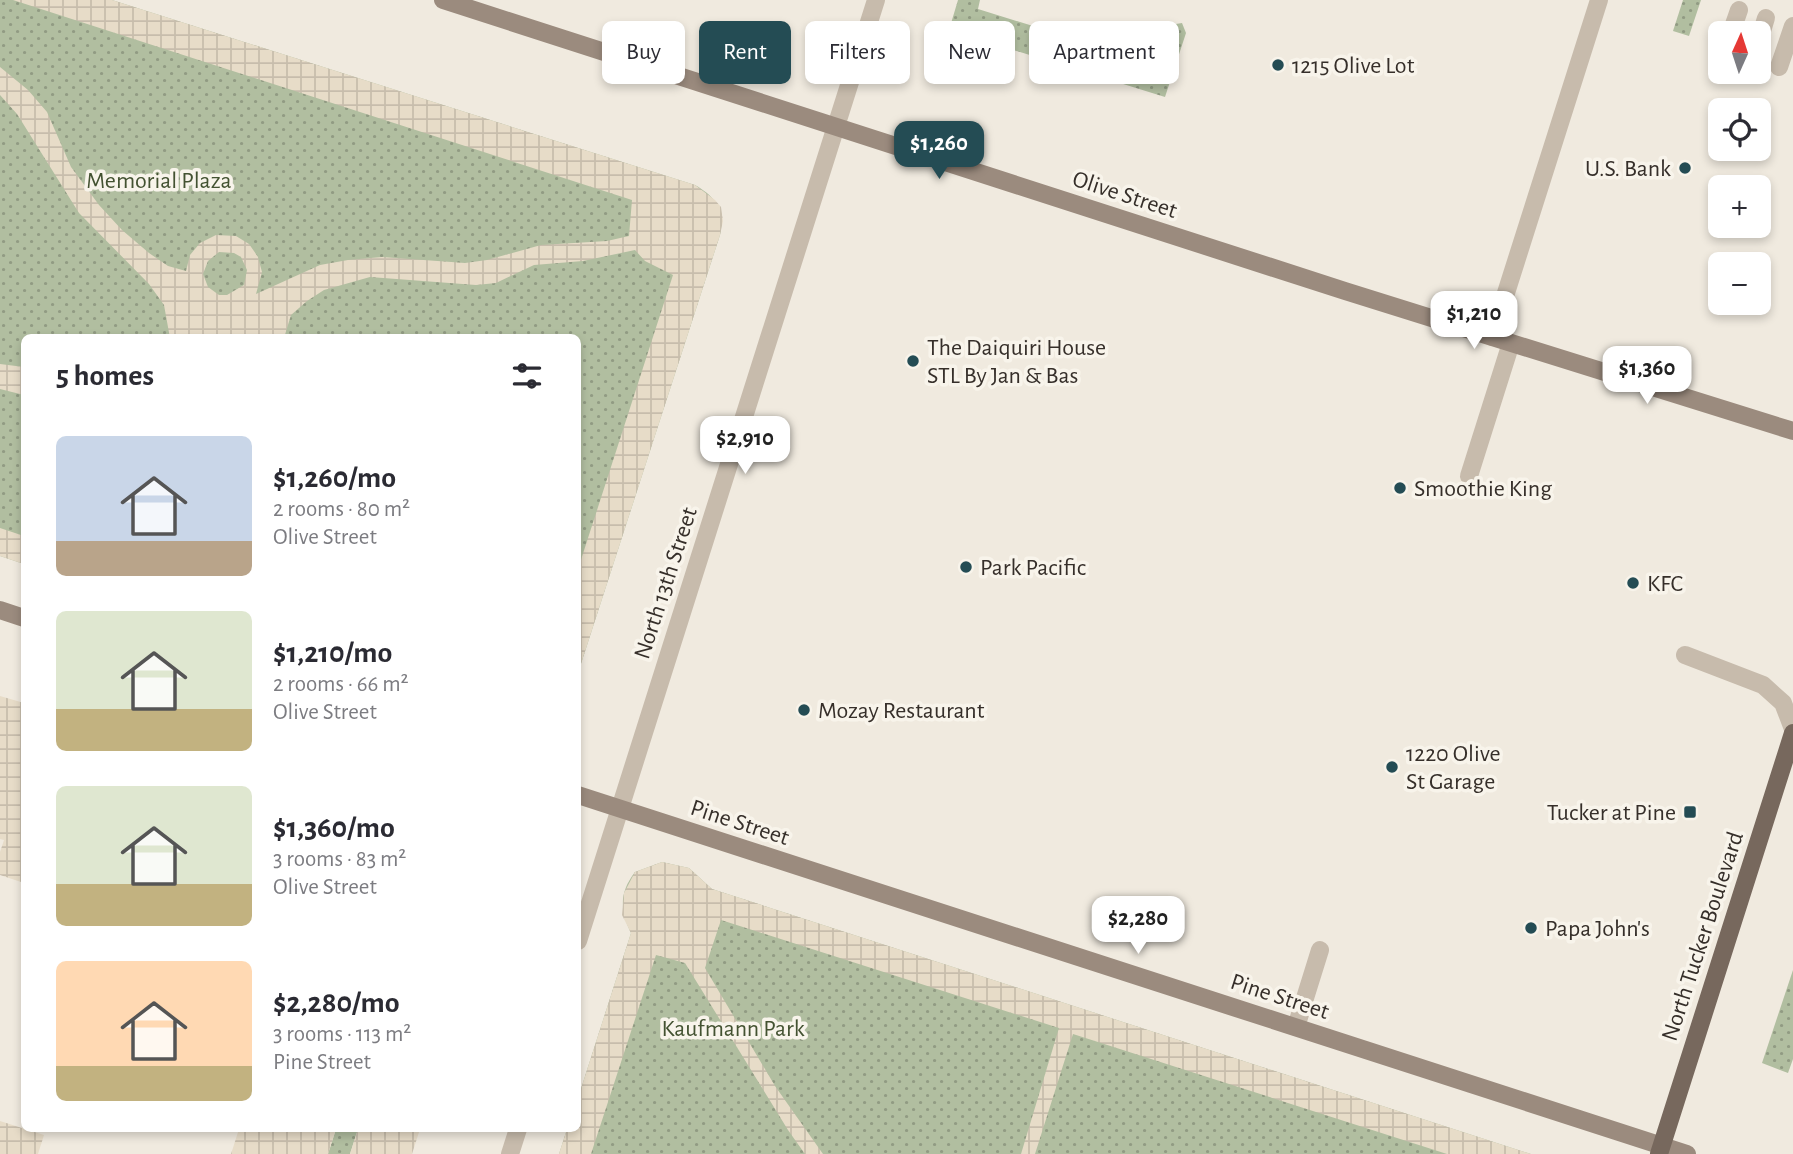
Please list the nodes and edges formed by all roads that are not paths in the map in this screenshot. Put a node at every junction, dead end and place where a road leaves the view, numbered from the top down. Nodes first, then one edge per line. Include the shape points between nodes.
1 (443, 0) edge
2 (876, 0) edge
3 (1600, 0) edge
4 (1739, 10) dead end
5 (1766, 18) dead end
6 (1735, 21) edge
7 (1765, 21) edge
8 (1793, 26) edge
9 (1779, 68) dead end
10 (835, 128) junction
11 (1492, 337) junction
12 (1511, 343) junction
13 (1793, 431) edge
14 (1469, 476) dead end
15 (0, 610) edge
16 (21, 617) edge
17 (1685, 655) dead end
18 (1793, 731) edge
19 (581, 796) edge
20 (619, 809) junction
21 (581, 931) edge
22 (1321, 950) dead end
23 (1296, 1027) junction
24 (517, 1132) edge
25 (1660, 1150) edge
26 (510, 1154) edge
27 (1687, 1154) edge

1 - 10 main road, Olive Street
2 - 10 street, North 13th Street
3 - 11 street
4 - 6 street
5 - 7 street
8 - 9 street
10 - 11 main road, Olive Street
10 - 20 street, North 13th Street
11 - 12 main road, Olive Street
12 - 13 main road, Olive Street
12 - 14 street
15 - 16 main road
17 - 18 street via 1763,685 1783,703
18 - 25 main road, North Tucker Boulevard
19 - 20 main road, Pine Street
20 - 21 street, North 13th Street
20 - 23 main road, Pine Street
22 - 23 street
23 - 25 main road, Pine Street
24 - 26 street
25 - 27 main road, Pine Street

